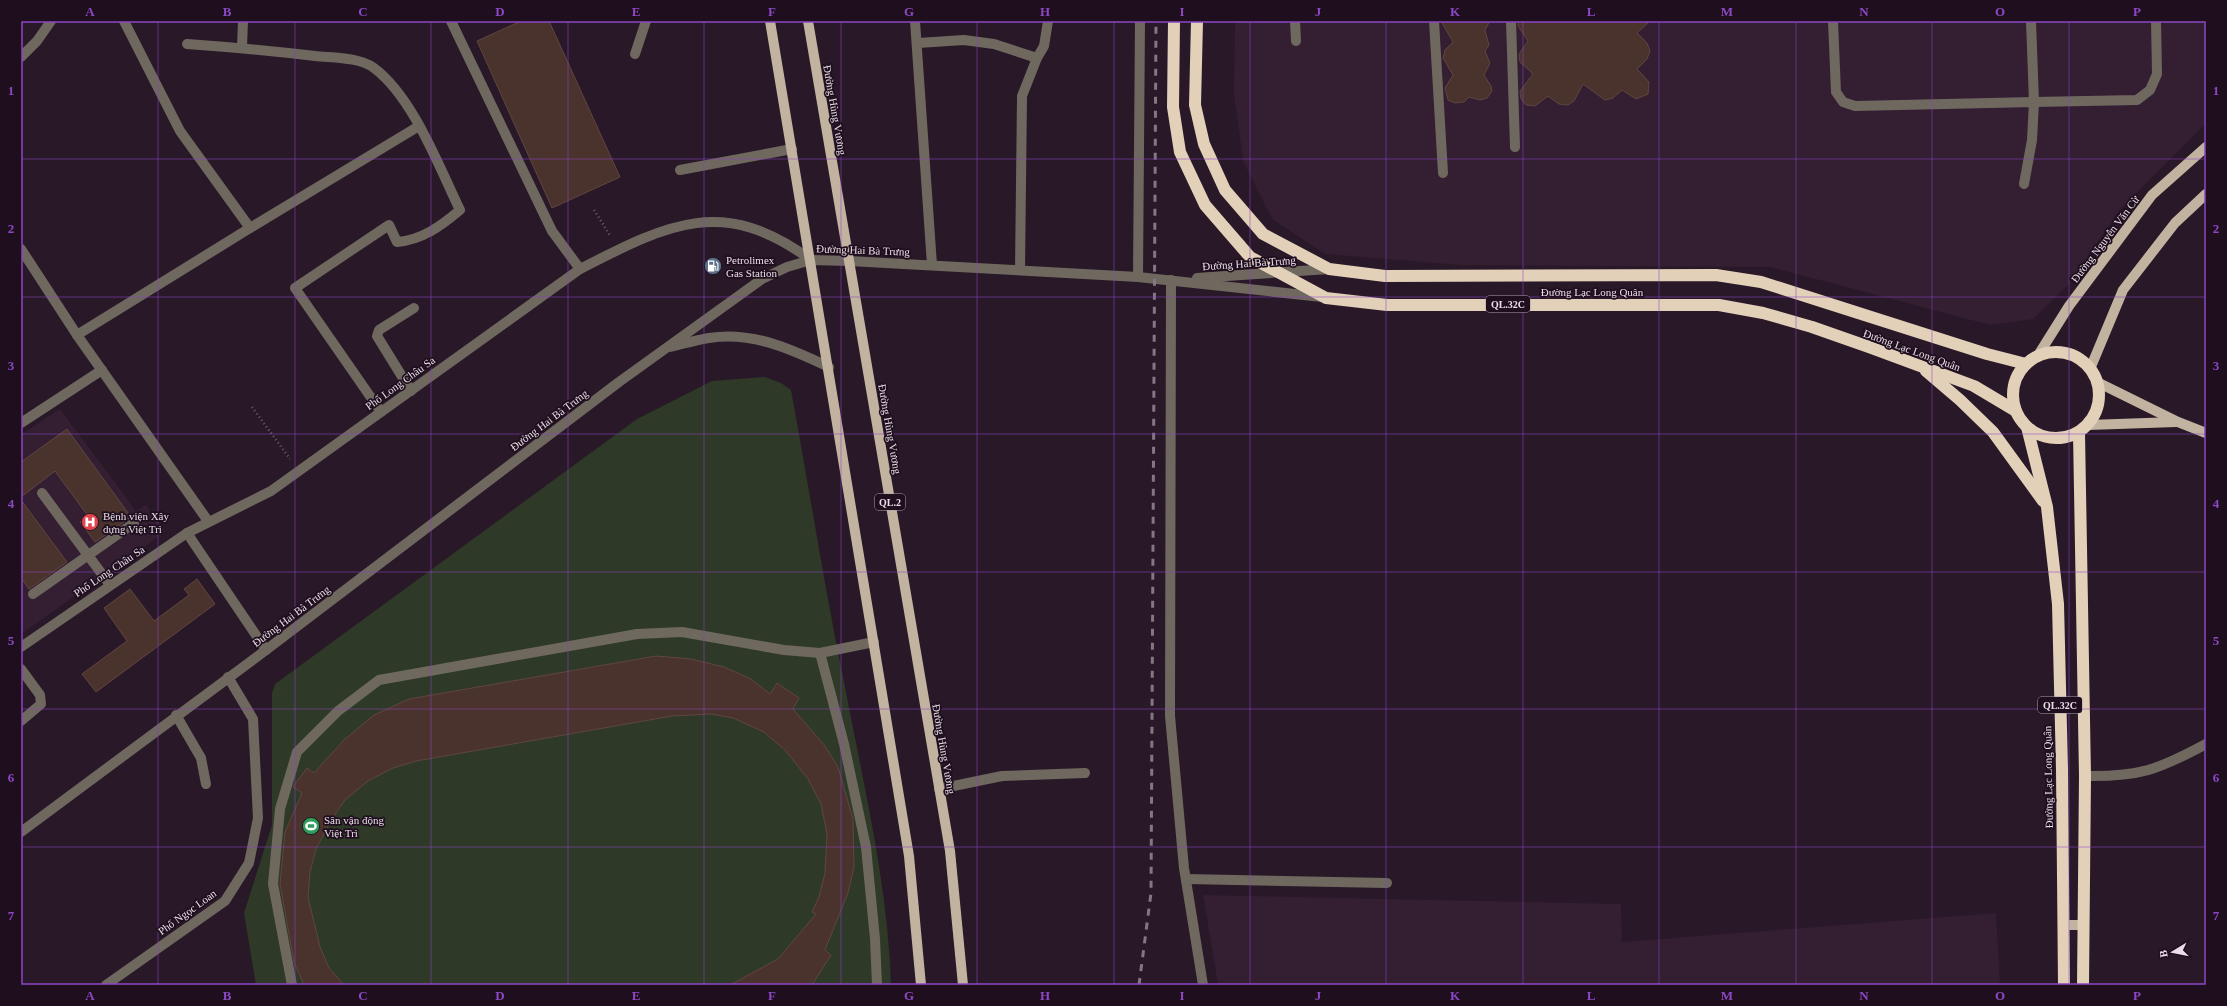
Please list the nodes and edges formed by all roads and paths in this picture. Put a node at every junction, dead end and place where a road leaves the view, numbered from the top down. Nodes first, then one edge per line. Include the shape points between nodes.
1 (51, 21) edge
2 (124, 21) edge
3 (243, 21) edge
4 (451, 21) edge
5 (646, 21) edge
6 (770, 21) edge
7 (808, 21) edge
8 (915, 21) edge
9 (1048, 21) edge
10 (1140, 21) edge
11 (1174, 21) edge
12 (1197, 21) edge
13 (1295, 21) edge
14 (1434, 21) edge
15 (1511, 21) edge
16 (1833, 21) edge
17 (2031, 21) edge
18 (2156, 21) edge
19 (1296, 41) dead end
20 (918, 43) junction
21 (187, 44) dead end
22 (242, 47) junction
23 (635, 54) dead end
24 (21, 57) edge
25 (1037, 58) junction
26 (2034, 102) junction
27 (419, 126) junction
28 (1515, 147) dead end
29 (2206, 147) edge
30 (792, 149) junction
31 (680, 170) dead end
32 (1443, 173) dead end
33 (2024, 184) dead end
34 (2206, 194) edge
35 (594, 210) dead end
36 (250, 228) junction
37 (21, 249) edge
38 (618, 249) junction
39 (811, 260) junction
40 (849, 261) junction
41 (932, 265) junction
42 (580, 269) junction
43 (1329, 269) junction
44 (1020, 270) junction
45 (1280, 273) junction
46 (1138, 277) junction
47 (1171, 280) junction
48 (1326, 298) junction
49 (414, 308) dead end
50 (78, 335) junction
51 (666, 348) junction
52 (2037, 357) junction
53 (2026, 364) junction
54 (1919, 365) junction
55 (829, 367) junction
56 (2090, 369) junction
57 (102, 370) junction
58 (2097, 382) junction
59 (411, 390) junction
60 (252, 407) dead end
61 (2016, 411) junction
62 (380, 412) junction
63 (2178, 422) junction
64 (21, 423) edge
65 (2027, 427) junction
66 (2083, 429) junction
67 (2206, 433) edge
68 (298, 471) junction
69 (42, 493) dead end
70 (2047, 507) junction
71 (208, 521) junction
72 (134, 523) dead end
73 (187, 533) junction
74 (89, 554) junction
75 (110, 584) junction
76 (33, 594) dead end
77 (874, 642) junction
78 (21, 646) edge
79 (266, 650) junction
80 (820, 653) junction
81 (21, 669) edge
82 (228, 677) junction
83 (176, 715) junction
84 (21, 721) edge
85 (2206, 744) edge
86 (1085, 772) dead end
87 (2085, 776) junction
88 (206, 784) dead end
89 (939, 789) junction
90 (21, 832) edge
91 (1186, 879) junction
92 (1387, 883) dead end
93 (2063, 925) junction
94 (2083, 925) junction
95 (106, 985) edge
96 (292, 985) edge
97 (877, 985) edge
98 (921, 985) edge
99 (962, 985) edge
100 (1203, 985) edge
101 (2064, 985) edge
102 (2083, 985) edge

1 - 24 street
2 - 36 street via 180,131
3 - 22 street
4 - 42 street via 552,231
5 - 23 street
6 - 30 main road
7 - 40 main road, Đường Hùng Vương / QL.2
8 - 20 street
9 - 25 street via 1044,46
10 - 46 street
11 - 45 highway, Đường Lạc Long Quân / QL.32C via 1173,107 1180,152 1205,205 1250,257
12 - 43 highway, Đường Lạc Long Quân via 1196,105 1204,144 1225,190 1263,234
13 - 19 street
14 - 32 street
15 - 28 street
16 - 26 street via 1836,92 1843,102 1855,106
17 - 26 street
18 - 26 street via 2157,74 2150,90 2137,100
20 - 25 street via 964,40 994,44
20 - 41 street
21 - 22 street
22 - 27 street via 354,60 373,67 401,97
25 - 44 street via 1022,96
26 - 33 street via 2032,140
27 - 36 street
27 - 62 street via 460,210 440,227 412,241 397,242 389,225 295,288
29 - 52 main road, Đường Nguyễn Văn Cừ via 2152,196 2069,306
30 - 31 street
30 - 39 main road
34 - 56 main road via 2175,223 2123,290
35 - 38 path
36 - 50 street
37 - 50 street
38 - 39 street, Phố Long Châu Sa via 651,234 720,221 738,223 781,238
38 - 42 street, Phố Long Châu Sa
39 - 40 street, Đường Hai Bà Trưng
39 - 51 street, Đường Hai Bà Trưng via 787,267 762,279
39 - 55 main road
40 - 41 street, Đường Hai Bà Trưng
40 - 89 main road, Đường Hùng Vương / QL.2
41 - 44 street, Đường Hai Bà Trưng
42 - 59 street, Phố Long Châu Sa
43 - 45 street, Đường Hai Bà Trưng
43 - 53 highway, Đường Lạc Long Quân via 1385,276 1716,275 1761,282
44 - 46 street, Đường Hai Bà Trưng
45 - 47 street, Đường Hai Bà Trưng
45 - 48 highway, Đường Lạc Long Quân / QL.32C
46 - 47 street, Đường Hai Bà Trưng
47 - 48 street, Đường Hai Bà Trưng
47 - 91 street via 1170,716
48 - 54 highway, Đường Lạc Long Quân / QL.32C via 1387,304 1719,305 1763,313 1812,327
49 - 59 street via 379,330 377,336
50 - 57 street
51 - 55 street via 710,338 743,337 783,346
51 - 79 street, Đường Hai Bà Trưng
52 - 53 highway, QL.32C
52 - 56 highway, QL.32C via 2051,352 2066,353 2079,359
53 - 61 highway, QL.32C via 2014,386 2013,399
54 - 61 highway, Đường Lạc Long Quân / QL.32C via 1974,386
54 - 70 highway via 1993,432
55 - 77 main road
56 - 58 highway, QL.32C
57 - 64 street
57 - 71 street
58 - 63 main road
58 - 66 highway, QL.32C via 2100,393 2098,405
59 - 62 street, Phố Long Châu Sa
60 - 68 path
61 - 65 highway, QL.32C
62 - 68 street, Phố Long Châu Sa
63 - 66 main road
63 - 67 main road
65 - 66 highway, QL.32C via 2038,435 2052,438 2066,438
65 - 70 highway, Đường Lạc Long Quân / QL.32C
66 - 87 highway, QL.32C
68 - 71 street, Phố Long Châu Sa via 265,494
69 - 74 street
70 - 93 highway, Đường Lạc Long Quân / QL.32C via 2058,604
71 - 73 street, Phố Long Châu Sa
72 - 74 street
73 - 75 street, Phố Long Châu Sa
73 - 79 street
74 - 75 street
74 - 76 street
75 - 78 street, Phố Long Châu Sa
77 - 80 street
77 - 98 main road via 909,856
79 - 82 street, Đường Hai Bà Trưng
80 - 96 street via 784,650 682,632 637,634 379,680 338,711 297,752 280,809 273,884
80 - 97 street via 844,744 866,847
81 - 84 street via 40,695 41,704
82 - 83 street, Đường Hai Bà Trưng
82 - 95 street, Phố Ngọc Loan via 253,720 258,818 250,863 225,901
83 - 88 street via 201,758
83 - 90 street, Đường Hai Bà Trưng
85 - 87 street via 2168,764 2138,774
86 - 89 street via 1002,776
87 - 94 highway, QL.32C
89 - 99 main road, Đường Hùng Vương / QL.2 via 950,850
91 - 92 street
91 - 100 street
93 - 94 main road
93 - 101 highway, Đường Lạc Long Quân / QL.32C
94 - 102 highway, QL.32C

